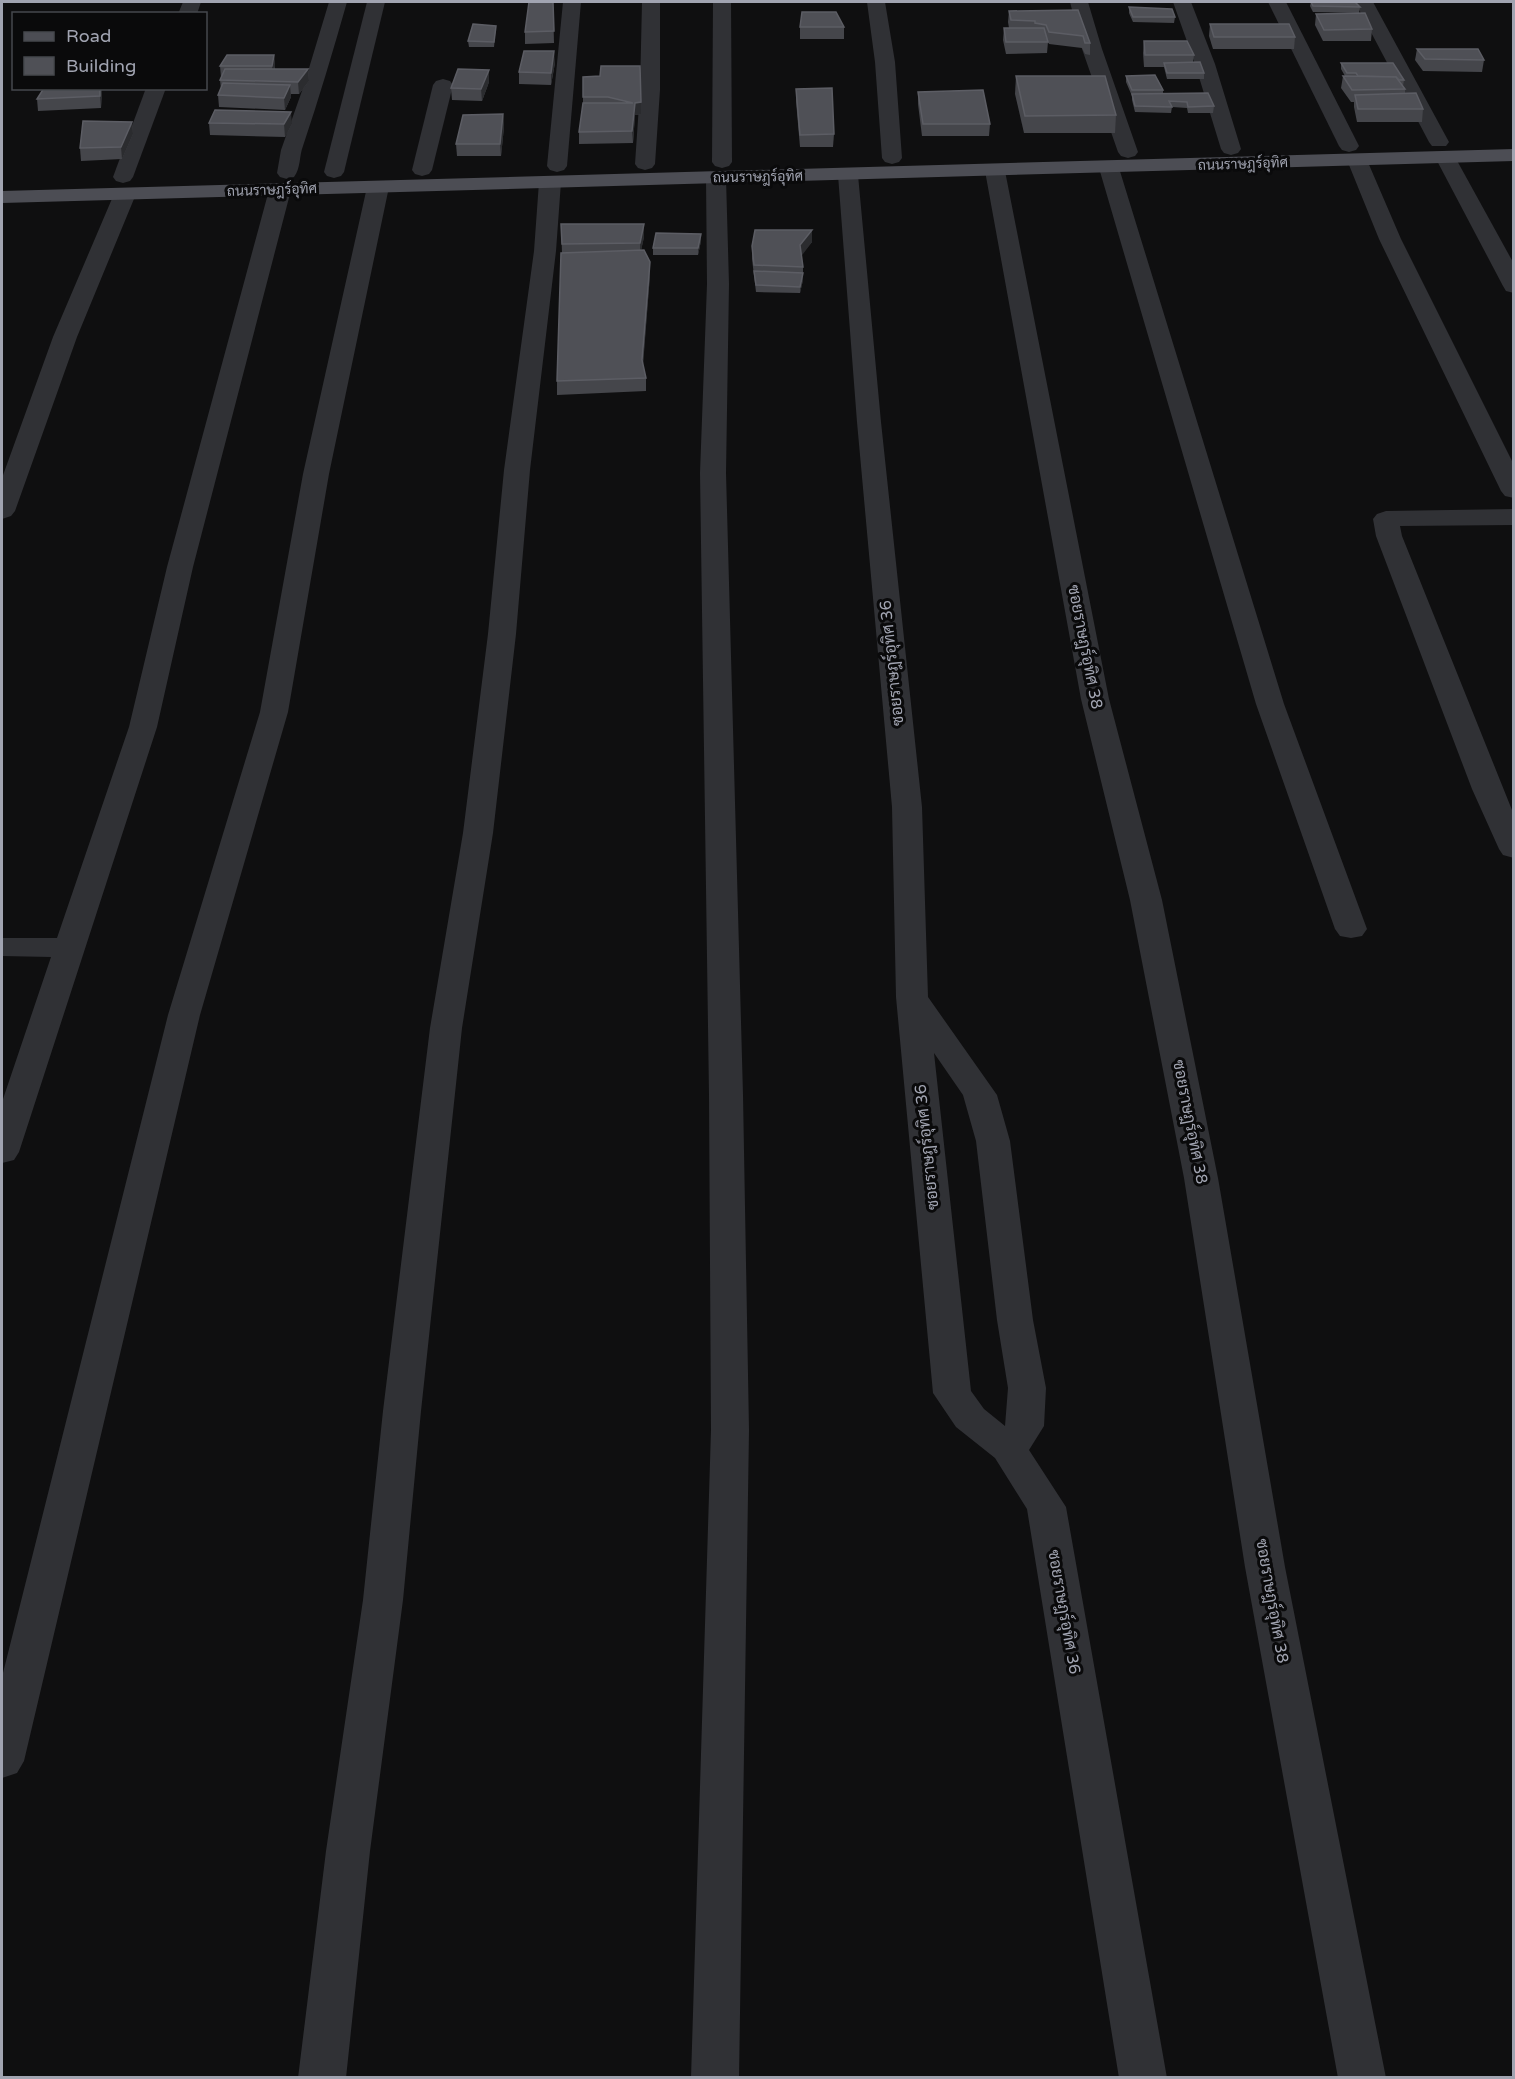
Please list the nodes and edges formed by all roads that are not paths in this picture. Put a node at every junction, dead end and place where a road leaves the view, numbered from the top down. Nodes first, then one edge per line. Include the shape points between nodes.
1 (338, 2) edge
2 (376, 2) edge
3 (572, 2) edge
4 (651, 2) edge
5 (722, 2) edge
6 (876, 2) edge
7 (1079, 2) edge
8 (1182, 2) edge
9 (1276, 2) edge
10 (1364, 2) edge
11 (443, 85) dead end
12 (155, 90) edge
13 (280, 117) edge
14 (301, 118) junction
15 (1514, 140) edge
16 (1231, 149) junction
17 (1442, 150) junction
18 (1353, 153) junction
19 (1514, 155) edge
20 (891, 158) junction
21 (1118, 160) junction
22 (645, 164) junction
23 (422, 170) junction
24 (719, 170) junction
25 (995, 171) junction
26 (334, 172) junction
27 (554, 174) junction
28 (848, 175) junction
29 (2, 182) edge
30 (284, 182) junction
31 (124, 186) junction
32 (378, 187) junction
33 (2, 197) edge
34 (1514, 286) edge
35 (1514, 491) edge
36 (2, 511) edge
37 (1514, 517) edge
38 (1514, 849) edge
39 (1351, 930) dead end
40 (2, 947) edge
41 (69, 948) junction
42 (912, 997) junction
43 (2, 1152) edge
44 (1009, 1449) junction
45 (2, 1761) edge
46 (322, 2078) edge
47 (715, 2078) edge
48 (1143, 2078) edge
49 (1362, 2078) edge

1 - 14 street
2 - 26 street
3 - 27 street
4 - 22 street
5 - 24 street
6 - 20 street via 885,62
7 - 21 street
8 - 16 street
9 - 18 street
10 - 17 street
11 - 23 street
12 - 31 street
13 - 14 street
14 - 30 street
15 - 17 main road, ถนนราษฎร์อุทิศ
16 - 18 main road, ถนนราษฎร์อุทิศ
16 - 21 main road, ถนนราษฎร์อุทิศ
17 - 18 main road, ถนนราษฎร์อุทิศ
17 - 19 main road, ถนนราษฎร์อุทิศ
17 - 34 street
18 - 21 main road, ถนนราษฎร์อุทิศ
18 - 35 street via 1390,238
20 - 21 main road, ถนนราษฎร์อุทิศ
20 - 24 main road, ถนนราษฎร์อุทิศ
21 - 25 main road, ถนนราษฎร์อุทิศ
21 - 39 street via 1270,704
22 - 24 main road, ถนนราษฎร์อุทิศ
22 - 27 main road, ถนนราษฎร์อุทิศ
23 - 26 main road, ถนนราษฎร์อุทิศ
23 - 27 main road, ถนนราษฎร์อุทิศ
24 - 27 main road, ถนนราษฎร์อุทิศ
24 - 28 main road, ถนนราษฎร์อุทิศ
24 - 47 street via 713,473 730,1430
25 - 28 main road, ถนนราษฎร์อุทิศ
25 - 49 street, ซอยราษฎร์อุทิศ 38 via 1095,699 1146,900 1201,1178 1265,1567
26 - 30 main road, ถนนราษฎร์อุทิศ
27 - 32 main road, ถนนราษฎร์อุทิศ
27 - 46 street via 480,821 446,1028 383,1600
28 - 42 street, ซอยราษฎร์อุทิศ 36 via 868,422 907,807
29 - 31 main road, ถนนราษฎร์อุทิศ
30 - 31 main road, ถนนราษฎร์อุทิศ
30 - 32 main road, ถนนราษฎร์อุทิศ
30 - 41 street via 180,567 144,727
31 - 33 main road, ถนนราษฎร์อุทิศ
31 - 36 street via 64,337
32 - 45 street via 316,474 274,712 184,1015
37 - 38 street via 1386,519 1389,536 1487,789
40 - 41 street
41 - 43 street
42 - 44 street, ซอยราษฎร์อุทิศ 36 via 952,1393 970,1418
42 - 44 street via 980,1095 993,1140 1027,1388 1025,1426
44 - 48 street, ซอยราษฎร์อุทิศ 36 via 1046,1507

